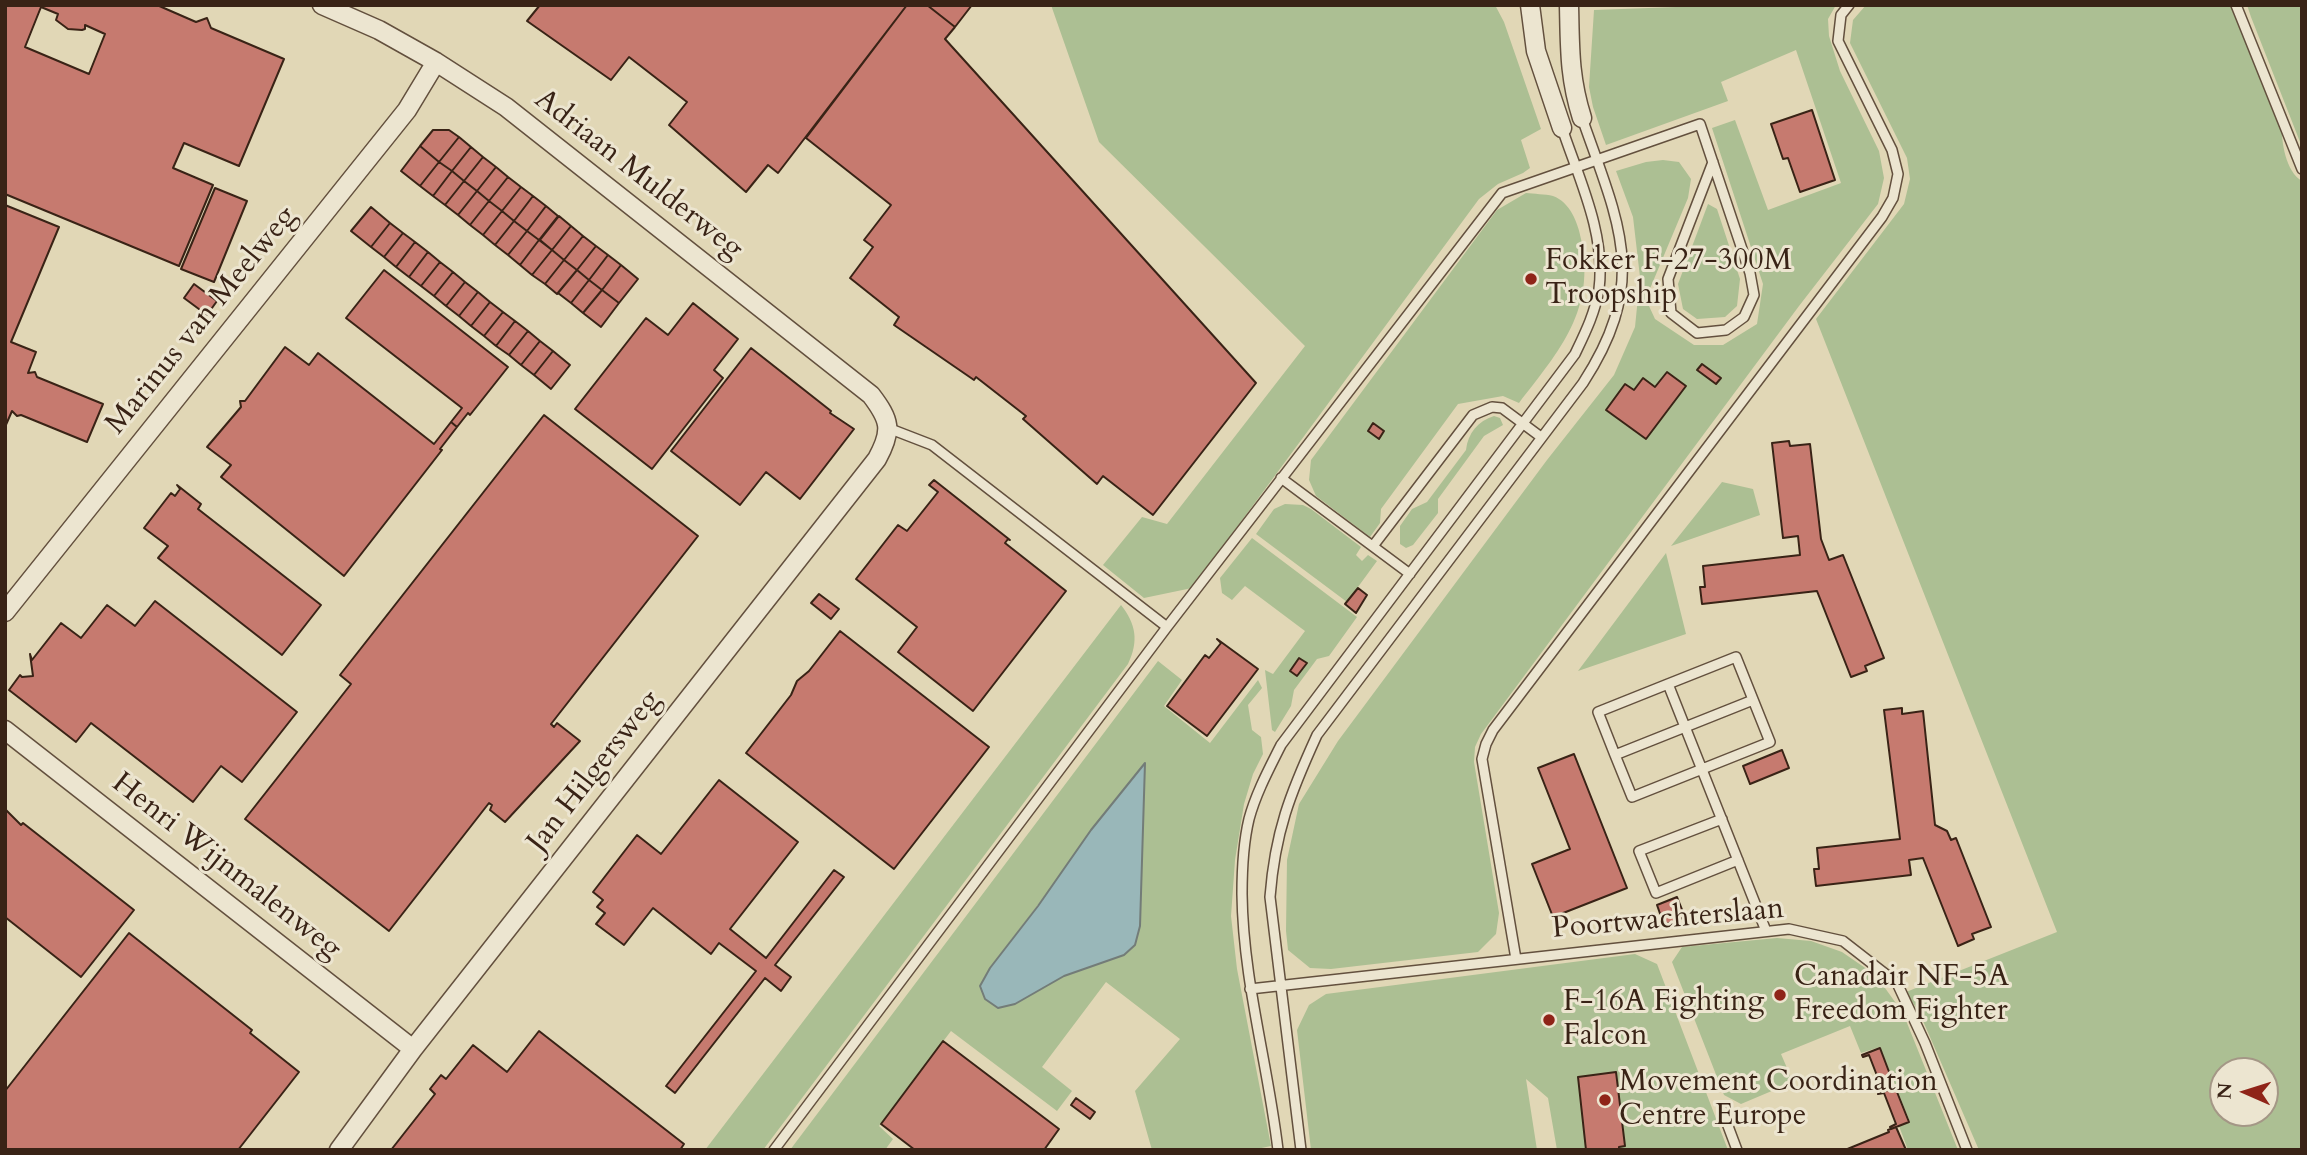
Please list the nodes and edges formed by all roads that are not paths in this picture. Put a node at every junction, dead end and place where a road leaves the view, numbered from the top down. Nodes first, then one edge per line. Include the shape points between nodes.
1 (321, 5) edge
2 (1530, 5) edge
3 (1569, 5) edge
4 (1849, 5) edge
5 (2236, 5) edge
6 (436, 62) junction
7 (1582, 118) joint
8 (1562, 128) joint
9 (1596, 159) junction
10 (1713, 162) junction
11 (1575, 166) junction
12 (2302, 169) edge
13 (1523, 424) junction
14 (888, 428) junction
15 (1541, 437) junction
16 (1281, 478) junction
17 (1373, 546) junction
18 (1410, 574) junction
19 (5, 612) edge
20 (1167, 627) junction
21 (1668, 684) junction
22 (1753, 699) junction
23 (1685, 727) junction
24 (5, 730) edge
25 (1615, 755) junction
26 (1702, 770) junction
27 (1721, 819) junction
28 (1738, 860) junction
29 (1766, 931) junction
30 (1516, 959) junction
31 (1281, 985) junction
32 (1250, 989) junction
33 (413, 1049) junction
34 (1722, 1110) dead end
35 (339, 1150) edge
36 (774, 1150) edge
37 (1278, 1150) edge
38 (1301, 1150) edge
39 (1737, 1150) edge
40 (1968, 1150) edge

1 - 6 street, Adriaan Mulderweg
2 - 8 street via 1536,51
3 - 7 street via 1570,68
4 - 30 lane via 1841,15 1838,41 1892,150 1898,174 1893,198 1486,744 1482,759
5 - 12 lane
6 - 14 street, Adriaan Mulderweg via 506,107 871,395
6 - 19 street, Marinus van Meelweg via 407,110
7 - 9 lane
8 - 11 lane
9 - 10 lane via 1700,124
9 - 11 lane
9 - 15 lane via 1617,221 1623,253 1622,286 1602,354
10 - 10 lane via 1754,295 1744,317 1726,330 1696,333 1671,313 1668,279
11 - 13 lane via 1600,255 1598,289 1590,323 1575,354
11 - 16 lane via 1502,192
13 - 15 lane
13 - 17 lane via 1502,408 1473,415
13 - 18 lane
14 - 20 lane via 932,445
14 - 33 street, Jan Hilgersweg via 877,459
15 - 31 lane via 1317,735 1293,787 1273,857 1270,897
16 - 17 lane
16 - 20 lane
17 - 18 lane
18 - 32 lane via 1281,745 1261,785 1242,863 1242,925
20 - 36 lane
21 - 22 lane via 1736,657
21 - 23 lane
21 - 25 lane via 1598,712
22 - 23 lane
22 - 26 lane via 1770,742
23 - 25 lane
23 - 26 lane
24 - 33 street, Henri Wijnmalenweg
25 - 26 lane via 1632,797
26 - 27 lane
27 - 28 lane
27 - 28 lane via 1639,851 1656,893
28 - 29 lane
29 - 30 lane, Poortwachterslaan
29 - 40 lane, Poortwachterslaan via 1789,929 1843,941 1897,982
30 - 31 lane, Poortwachterslaan
31 - 32 lane, Poortwachterslaan
31 - 38 lane
32 - 37 lane
33 - 35 street, Jan Hilgersweg
34 - 39 lane

